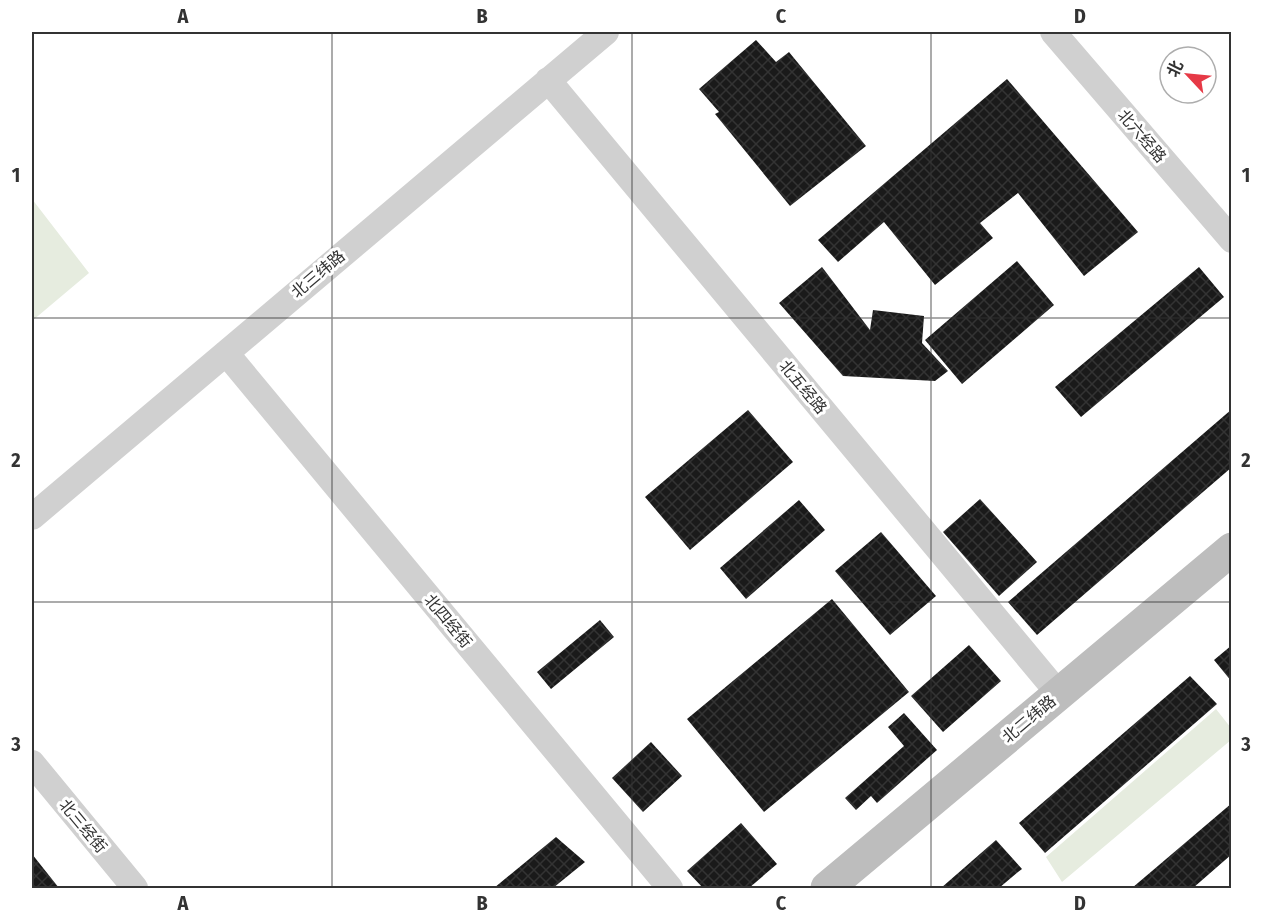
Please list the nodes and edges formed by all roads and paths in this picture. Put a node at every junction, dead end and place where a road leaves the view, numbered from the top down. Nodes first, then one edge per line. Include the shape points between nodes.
1 (606, 32) edge
2 (1053, 32) edge
3 (548, 80) junction
4 (1232, 240) edge
5 (226, 353) junction
6 (32, 518) edge
7 (1232, 549) edge
8 (1059, 694) junction
9 (32, 763) edge
10 (135, 888) edge
11 (670, 888) edge
12 (827, 888) edge

1 - 3 street, 北三纬路
2 - 4 street, 北六经路
3 - 5 street, 北三纬路
3 - 8 street, 北五经路
5 - 6 street, 北三纬路
5 - 11 street, 北四经街
7 - 8 street, 北二纬路
8 - 12 street, 北二纬路
9 - 10 street, 北三经街

